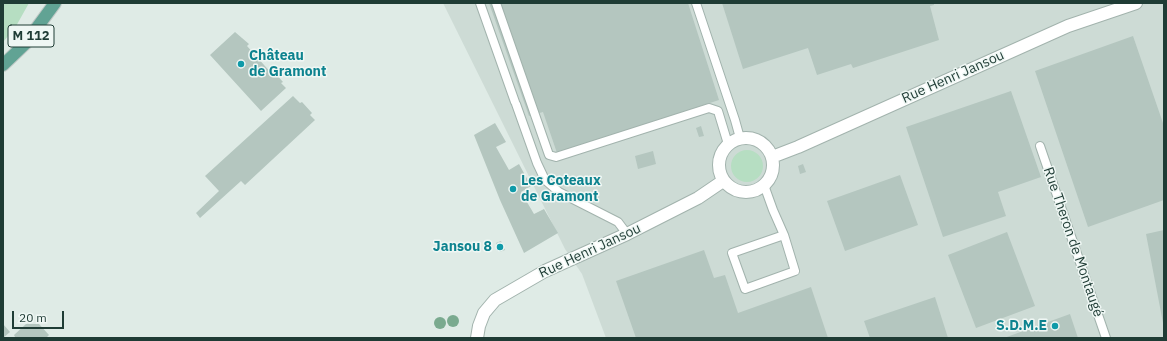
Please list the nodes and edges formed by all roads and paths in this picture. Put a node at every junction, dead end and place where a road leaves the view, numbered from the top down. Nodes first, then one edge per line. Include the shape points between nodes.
1 (55, 3) edge
2 (480, 3) edge
3 (496, 3) edge
4 (696, 3) edge
5 (1136, 3) edge
6 (3, 65) edge
7 (740, 138) junction
8 (728, 144) junction
9 (1040, 146) dead end
10 (772, 157) junction
11 (723, 181) junction
12 (764, 185) junction
13 (627, 234) junction
14 (784, 235) junction
15 (477, 338) edge
16 (1106, 338) edge

1 - 6 main road, M 112 via 25,44
2 - 13 lane via 545,180 559,192 618,222
3 - 8 lane via 549,155 556,157 709,108 718,111
4 - 7 lane
5 - 10 street, Rue Henri Jansou via 1068,26
7 - 8 street
7 - 10 street via 748,137 760,142 769,150
8 - 11 street via 722,150 718,162 719,174
9 - 16 lane, Rue Theron de Montaugé
10 - 12 street via 772,172
11 - 12 street via 730,188 748,192
11 - 13 street, Rue Henri Jansou via 698,198
12 - 14 lane
13 - 15 street, Rue Henri Jansou via 545,271 495,300 484,313
14 - 14 lane via 732,253 745,289 795,271

